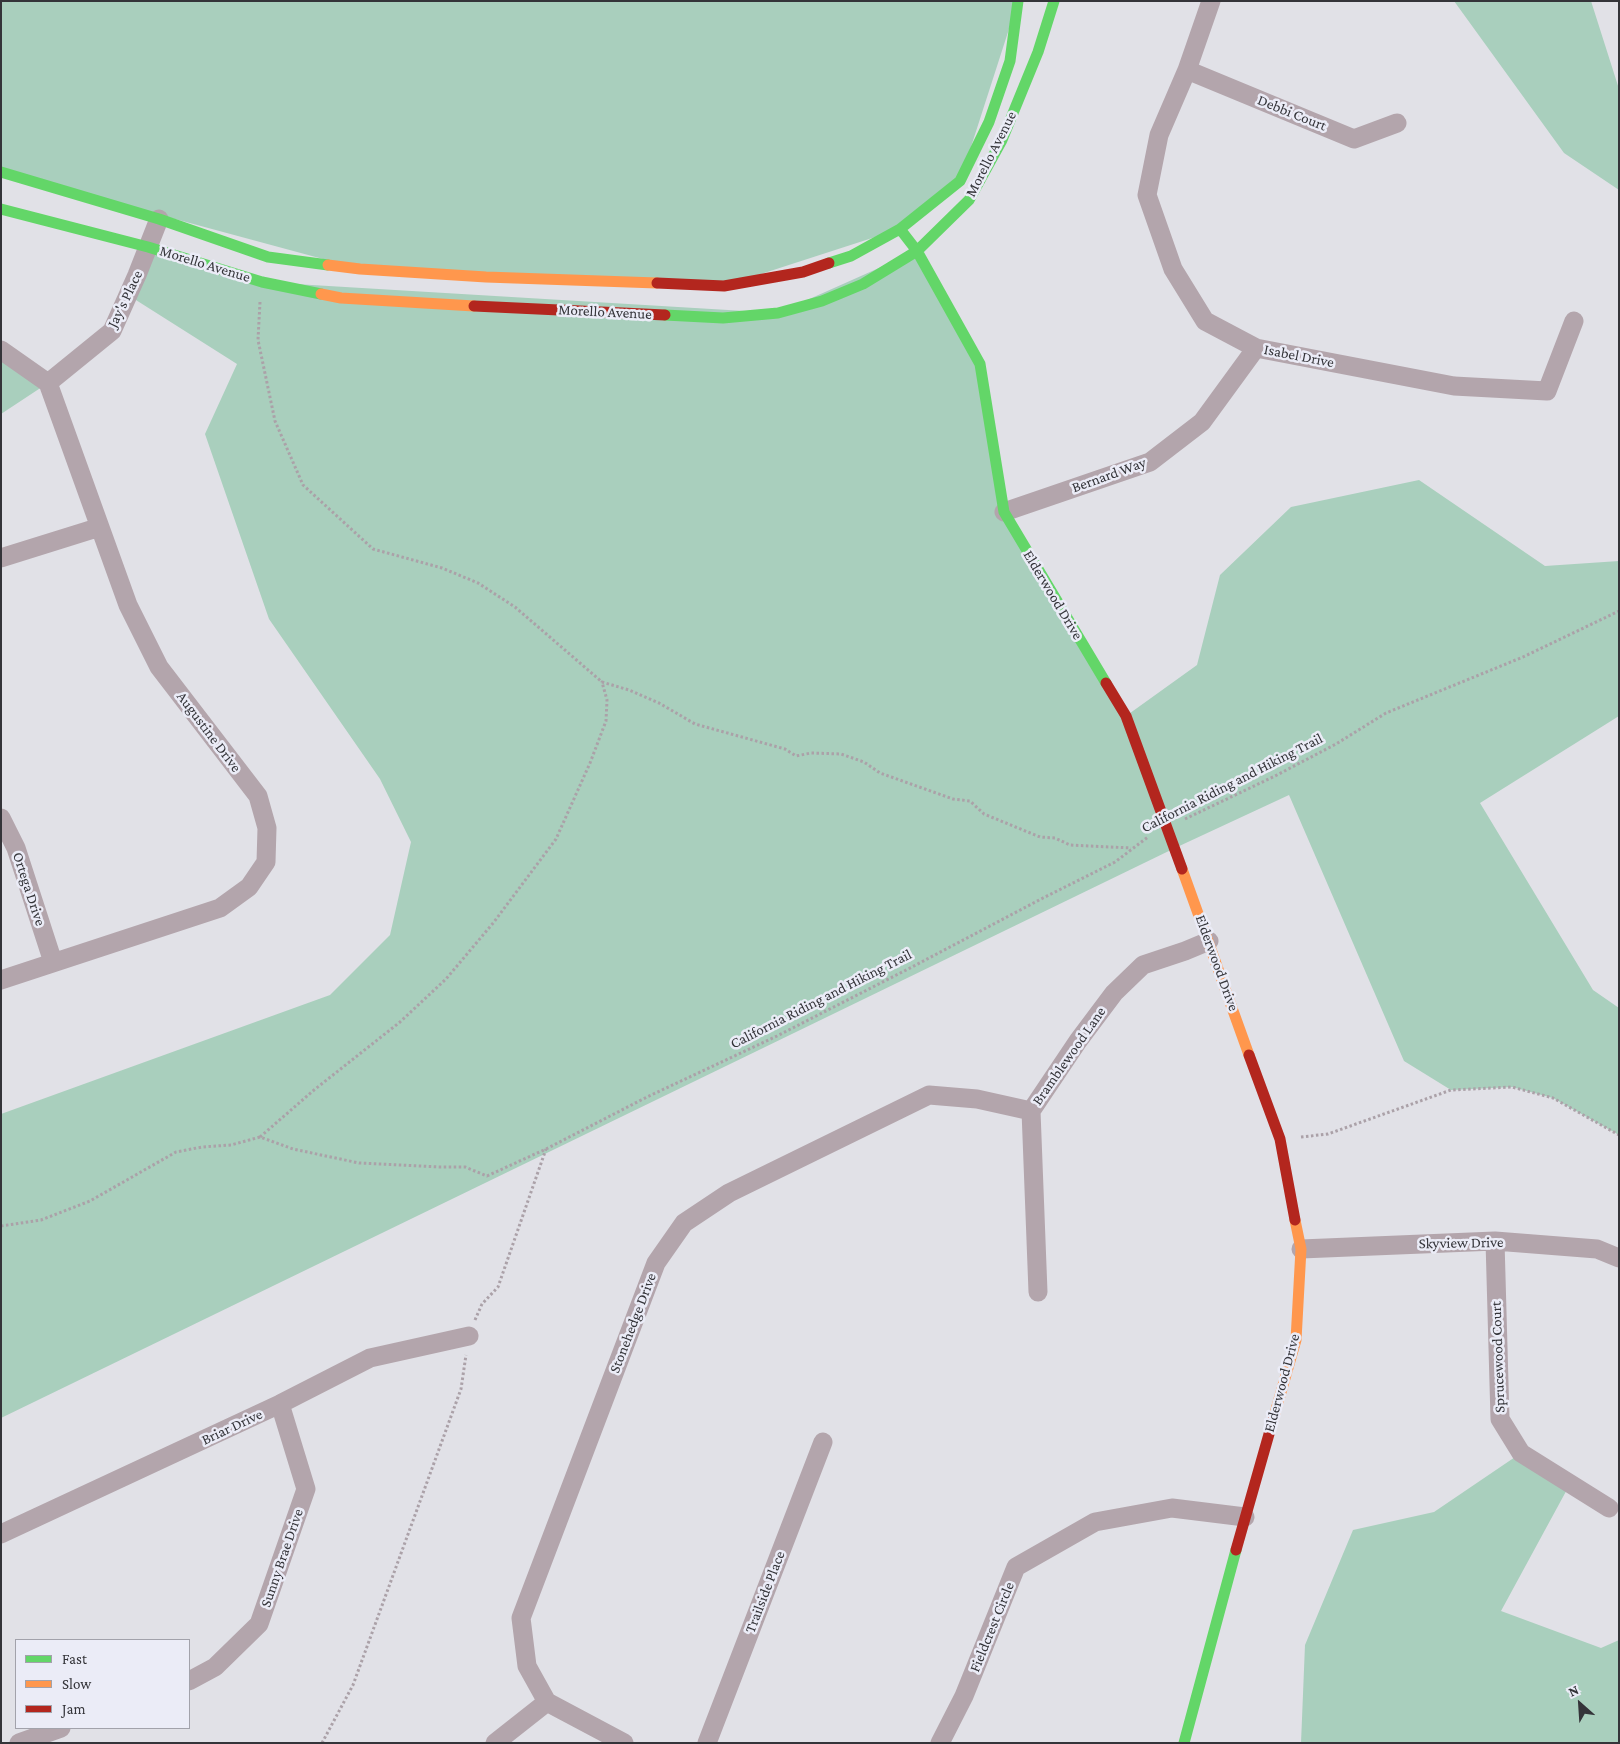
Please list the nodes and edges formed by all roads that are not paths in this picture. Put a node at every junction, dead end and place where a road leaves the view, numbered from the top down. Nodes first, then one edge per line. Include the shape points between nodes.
1 (1018, 1) edge
2 (1054, 1) edge
3 (1211, 1) edge
4 (1188, 70) junction
5 (1397, 123) dead end
6 (1, 172) edge
7 (1, 208) edge
8 (159, 219) junction
9 (900, 229) junction
10 (148, 247) junction
11 (917, 251) junction
12 (1574, 321) dead end
13 (1256, 348) junction
14 (1, 350) edge
15 (48, 383) junction
16 (1004, 512) junction
17 (100, 527) junction
18 (1, 558) edge
19 (1, 818) edge
20 (1209, 941) junction
21 (53, 962) junction
22 (1, 980) edge
23 (1031, 1111) junction
24 (1495, 1241) junction
25 (1301, 1249) junction
26 (1619, 1258) edge
27 (1038, 1292) dead end
28 (469, 1336) road end
29 (280, 1404) junction
30 (823, 1442) dead end
31 (1609, 1508) dead end
32 (1245, 1517) junction
33 (1, 1534) edge
34 (190, 1680) edge
35 (546, 1702) junction
36 (58, 1729) edge
37 (19, 1743) edge
38 (495, 1743) edge
39 (624, 1743) edge
40 (707, 1743) edge
41 (940, 1743) edge
42 (1184, 1743) edge

1 - 9 street, Morello Avenue via 1010,61 989,122 960,181
2 - 11 street, Morello Avenue via 1038,52 1002,140 969,200
3 - 4 street, Isabel Drive
4 - 5 street, Debbi Court via 1354,139
4 - 13 street, Isabel Drive via 1159,135 1147,195 1173,269 1205,321
6 - 8 street, Morello Avenue
7 - 10 street, Morello Avenue
8 - 9 street, Morello Avenue via 268,257 360,268 486,277 724,286 803,272 851,256
8 - 10 street, Jay's Place
9 - 11 street, Elderwood Drive
10 - 11 street, Morello Avenue via 262,282 341,298 723,318 778,313 822,301 863,284
10 - 15 street, Jay's Place via 112,330
11 - 16 street, Elderwood Drive via 980,364
12 - 13 street, Isabel Drive via 1547,391 1454,386
13 - 16 street, Bernard Way via 1202,422 1150,462
14 - 15 street
15 - 17 street, Augustine Drive
16 - 20 street, Elderwood Drive via 1126,716
17 - 18 street
17 - 21 street, Augustine Drive via 128,605 159,667 258,796 268,828 266,862 249,887 220,908
19 - 21 street, Ortega Drive via 16,848
20 - 23 street, Bramblewood Lane via 1143,965 1114,993
20 - 25 street, Elderwood Drive via 1280,1139
21 - 22 street, Augustine Drive
23 - 27 street, Bramblewood Lane
23 - 35 street, Stonehedge Drive via 977,1099 928,1095 729,1193 684,1223 656,1263 521,1618 527,1666
24 - 25 street, Skyview Drive
24 - 26 street, Skyview Drive via 1597,1249
24 - 31 street, Sprucewood Court via 1500,1419 1521,1453
25 - 32 street, Elderwood Drive via 1296,1340
28 - 29 street, Briar Drive via 370,1358
29 - 33 street, Briar Drive
29 - 34 street, Sunny Brae Drive via 306,1489 258,1624 216,1667
30 - 40 street, Trailside Place
32 - 41 street, Fieldcrest Circle via 1172,1508 1095,1522 1016,1567 964,1696
32 - 42 street, Elderwood Drive
35 - 38 street
35 - 39 street
36 - 37 street

